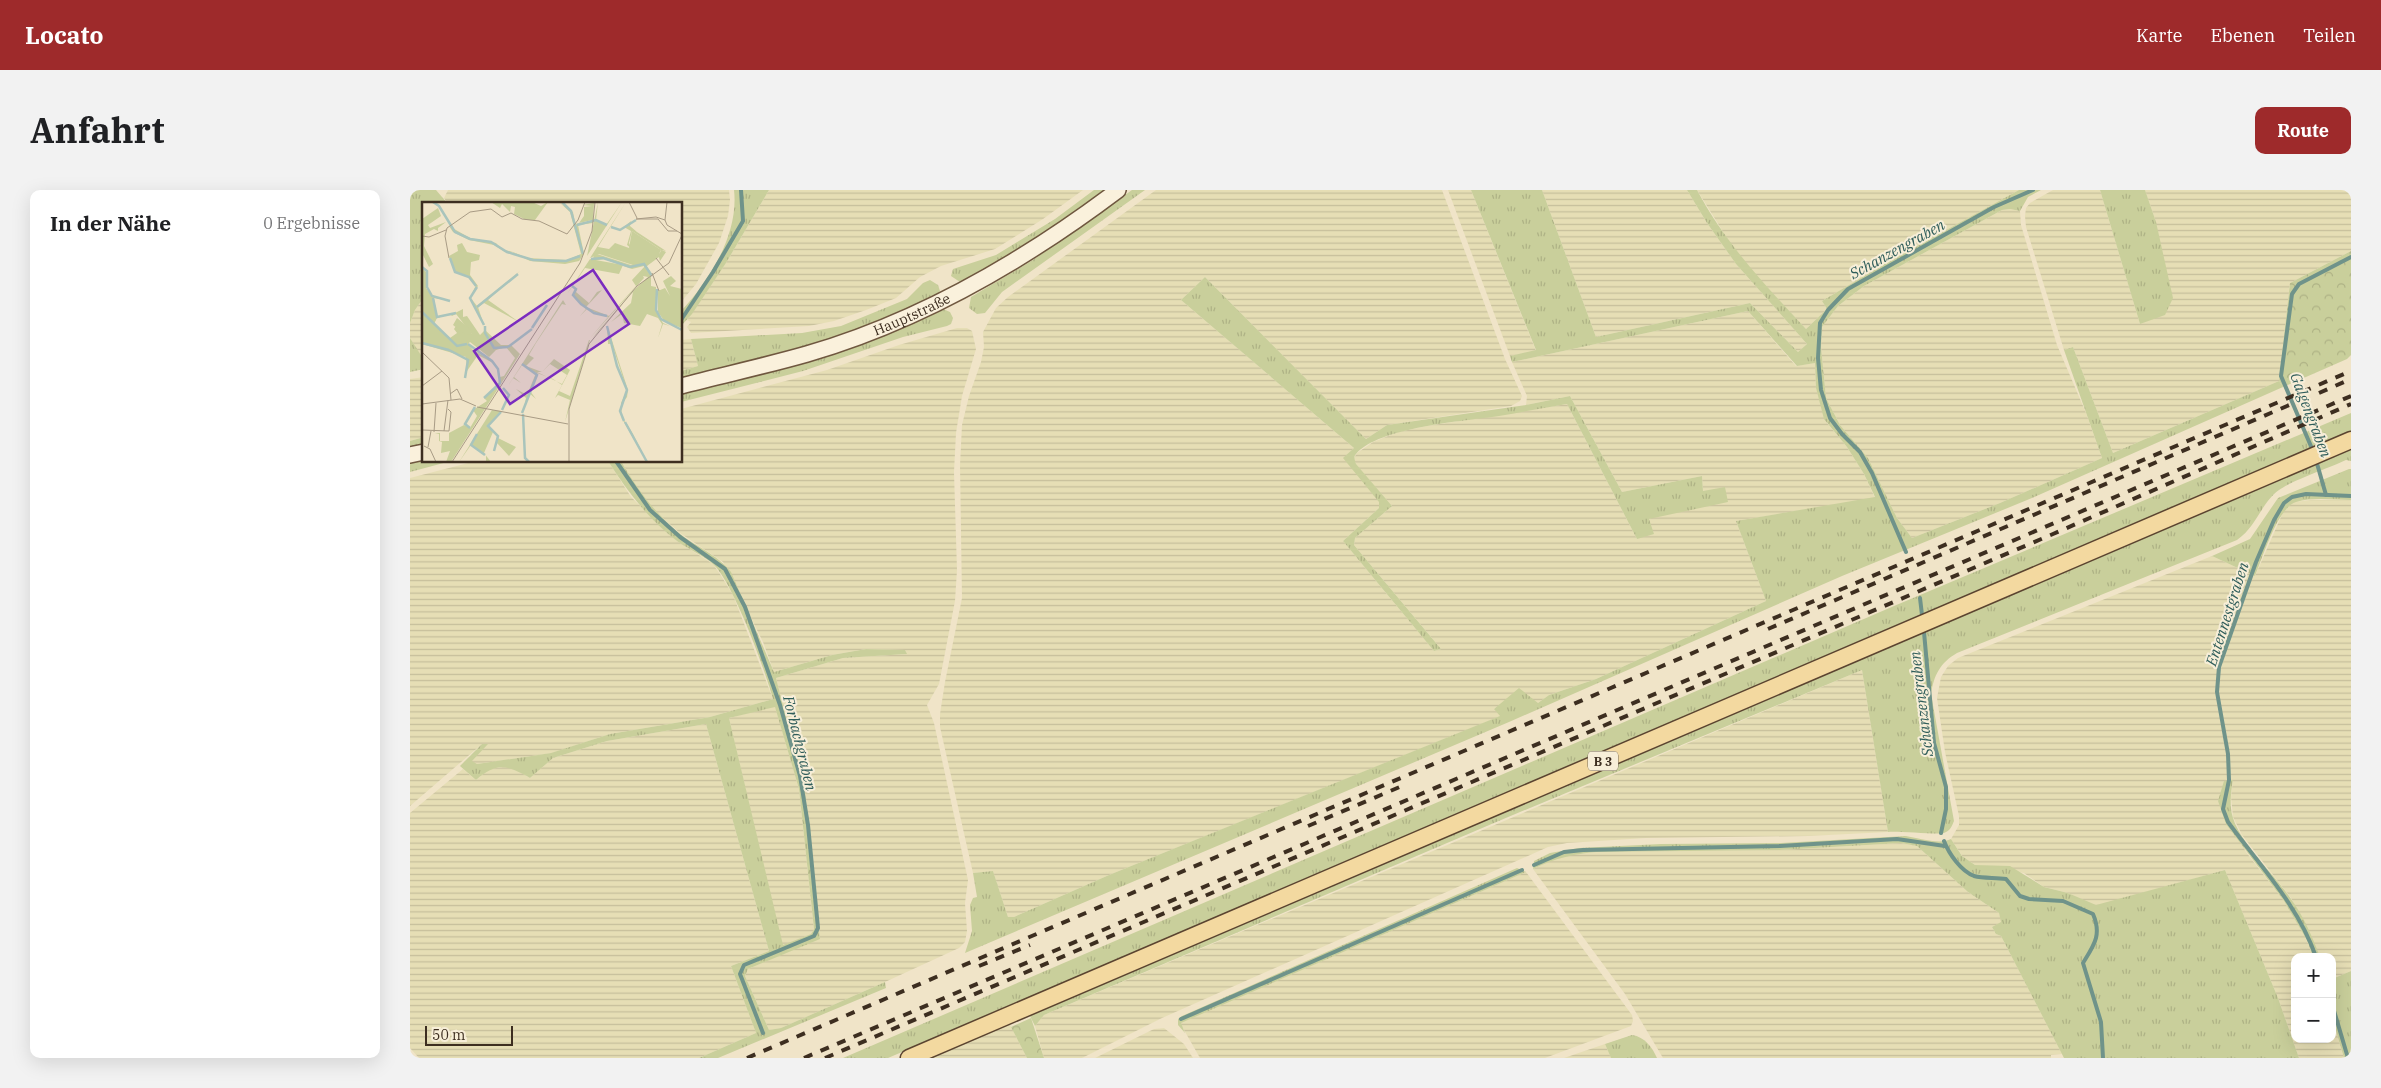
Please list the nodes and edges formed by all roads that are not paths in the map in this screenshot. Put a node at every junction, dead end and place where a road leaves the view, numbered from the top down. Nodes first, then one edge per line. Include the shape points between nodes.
1 (1118, 190) edge
2 (682, 386) edge
3 (2351, 440) edge
4 (909, 1058) edge

1 - 2 street, Hauptstraße via 1012,264 954,296 808,354
3 - 4 main road, B 3

